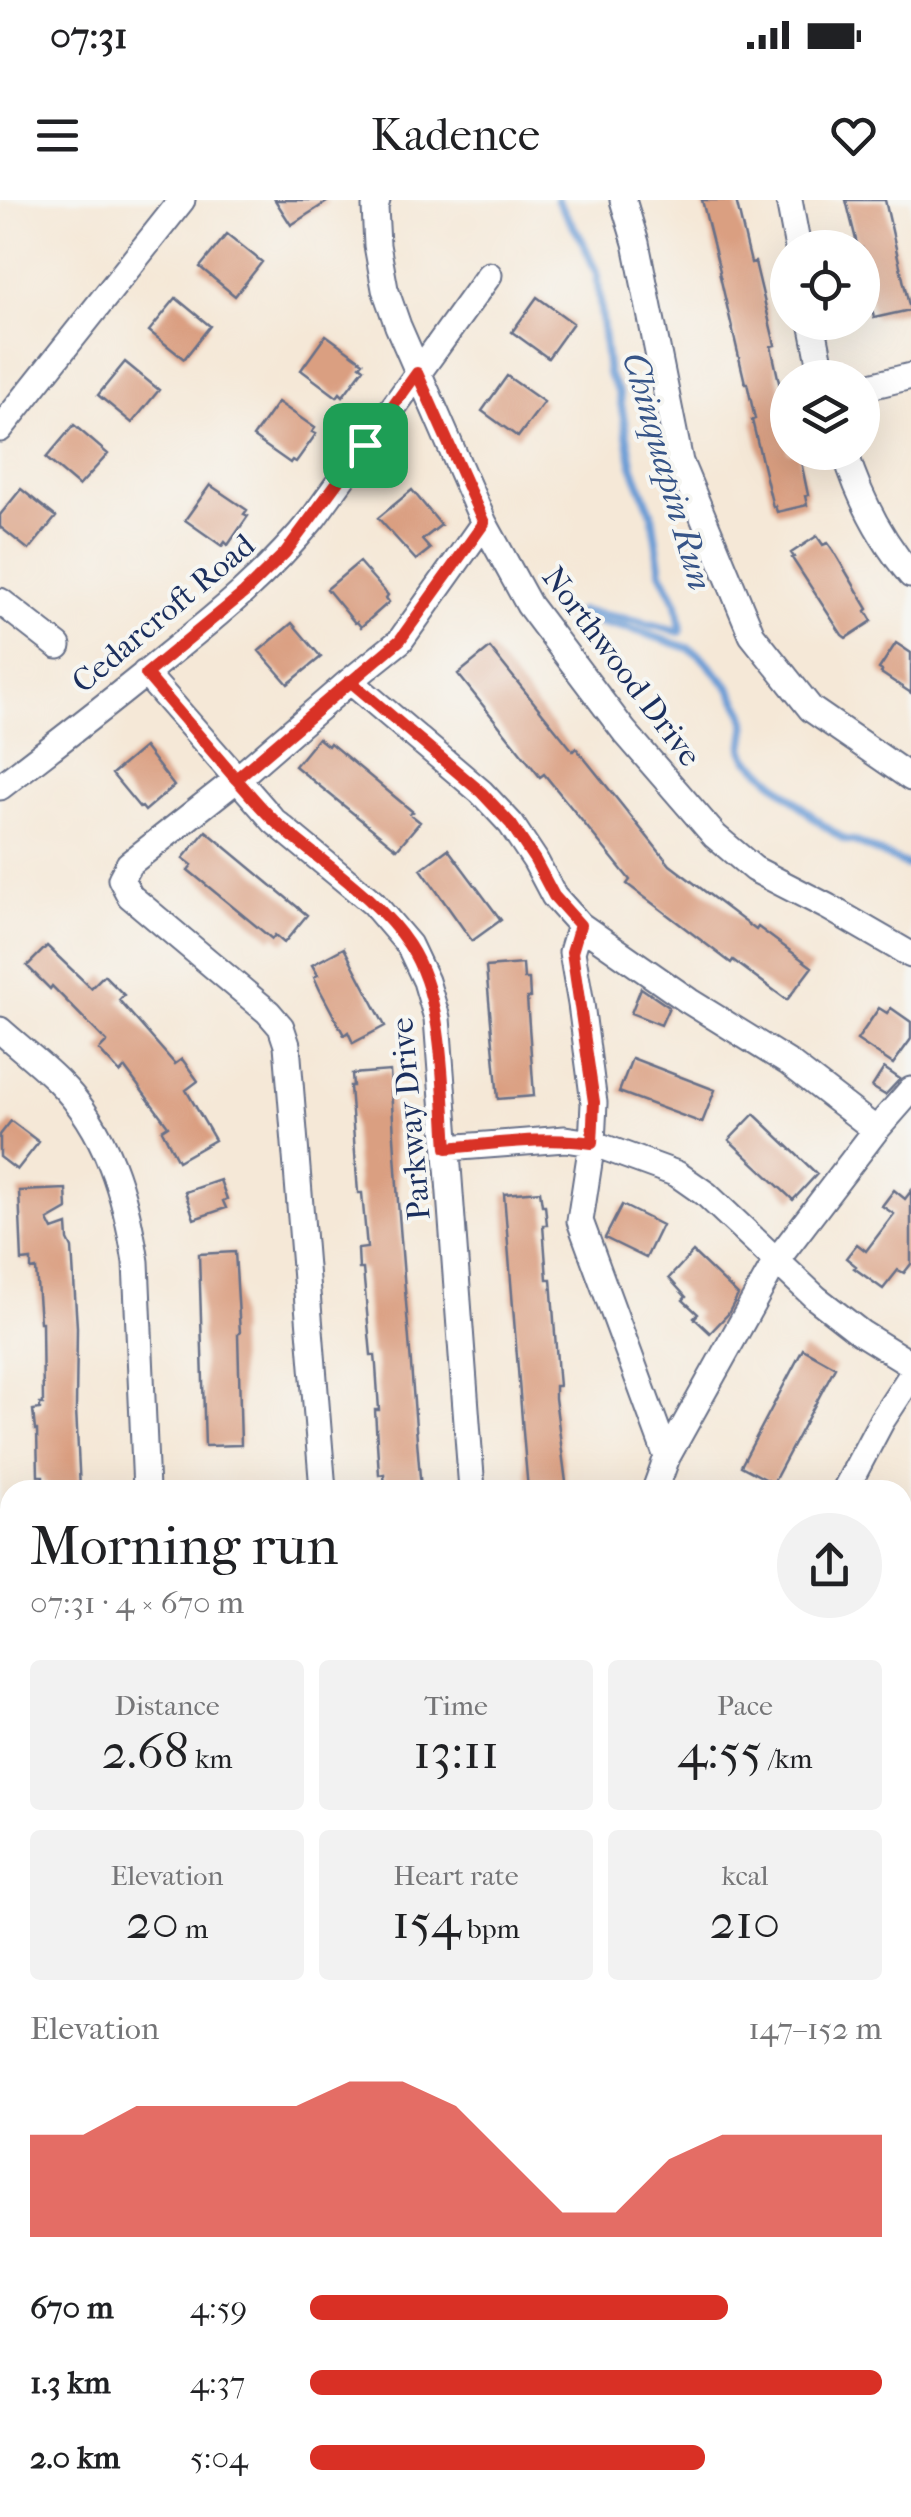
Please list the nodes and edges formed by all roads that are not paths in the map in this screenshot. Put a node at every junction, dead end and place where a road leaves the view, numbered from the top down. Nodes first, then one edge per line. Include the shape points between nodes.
1 (182, 200) edge
2 (377, 200) edge
3 (624, 200) edge
4 (789, 200) edge
5 (795, 230) edge
6 (490, 275) dead end
7 (417, 373) junction
8 (911, 376) edge
9 (880, 384) edge
10 (0, 429) edge
11 (851, 470) edge
12 (484, 523) junction
13 (911, 575) edge
14 (0, 601) edge
15 (58, 646) dead end
16 (146, 674) junction
17 (350, 681) junction
18 (911, 778) edge
19 (236, 779) junction
20 (0, 786) edge
21 (580, 925) junction
22 (911, 955) edge
23 (0, 1030) edge
24 (911, 1090) edge
25 (876, 1130) junction
26 (592, 1143) junction
27 (447, 1148) junction
28 (776, 1260) junction
29 (911, 1364) edge
30 (911, 1376) edge
31 (667, 1458) junction
32 (146, 1480) edge
33 (322, 1480) edge
34 (471, 1480) edge
35 (659, 1480) edge
36 (850, 1480) edge

1 - 10 street
2 - 7 street, Northwood Drive via 385,290
3 - 18 street via 680,462 752,635 811,710
4 - 5 street
6 - 7 street, Cedarcroft Road
7 - 12 street, Northwood Drive
7 - 16 street, Cedarcroft Road via 285,553
8 - 9 street
11 - 13 street via 874,521
12 - 17 street via 400,640
12 - 22 street, Northwood Drive via 529,605 716,836 754,869
14 - 15 street
16 - 19 street, Parkway Drive
16 - 20 street, Cedarcroft Road
17 - 19 street
17 - 21 street via 481,792
19 - 27 street, Parkway Drive via 410,945 436,1018
19 - 33 street via 129,864 121,879 130,896 268,1012 287,1045
21 - 25 street via 789,1063
21 - 26 street via 572,952 594,1102
23 - 32 street via 80,1107 106,1149 122,1194 136,1262
24 - 25 street
25 - 28 street
26 - 27 street via 543,1139
26 - 28 street via 677,1174
26 - 31 street via 580,1221
27 - 34 street, Parkway Drive
28 - 29 street via 861,1333
28 - 31 street
30 - 36 street
31 - 35 street

